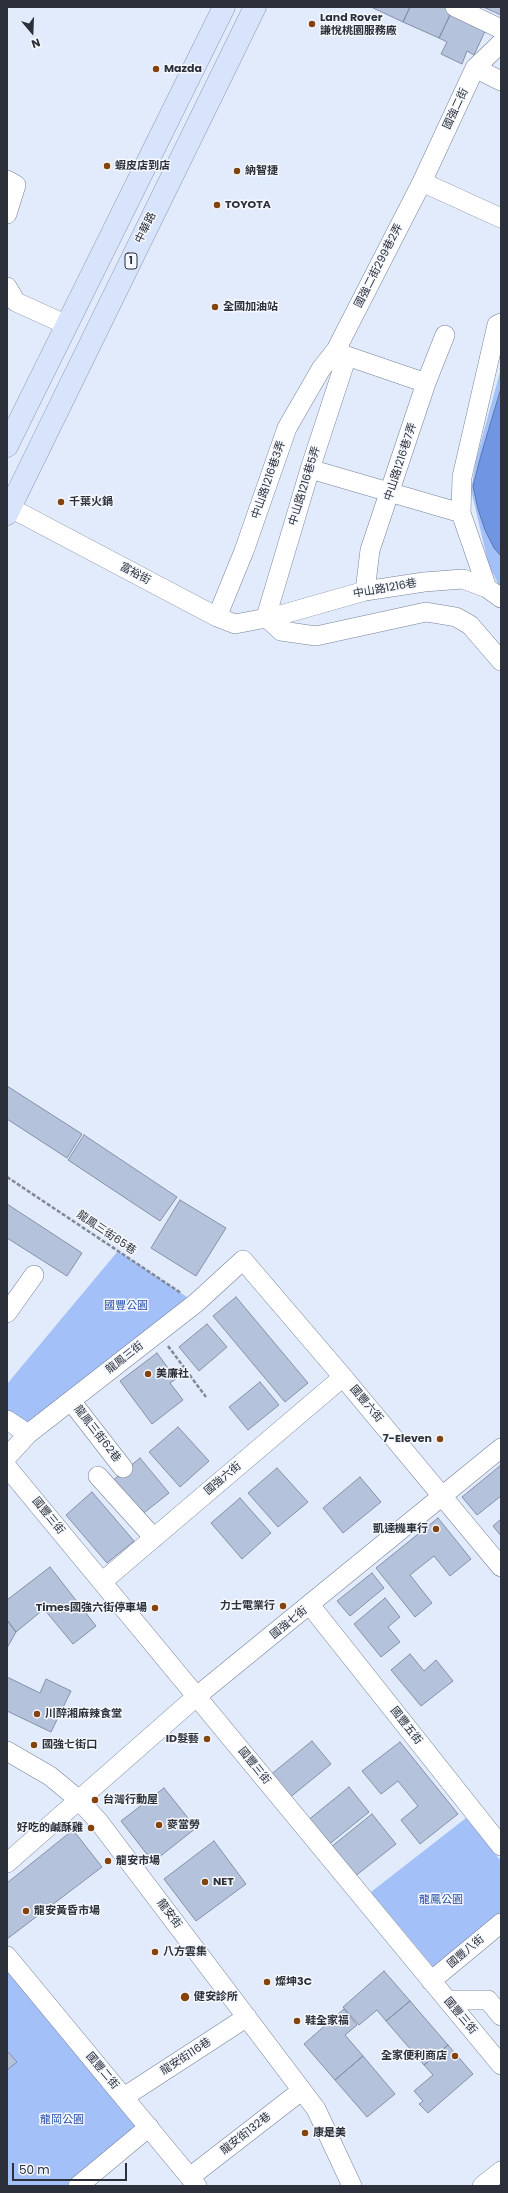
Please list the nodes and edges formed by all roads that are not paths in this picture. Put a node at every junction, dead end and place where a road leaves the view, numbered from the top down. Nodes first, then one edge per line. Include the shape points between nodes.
1 (224, 7) edge
2 (255, 7) edge
3 (455, 7) edge
4 (501, 30) edge
5 (501, 43) edge
6 (475, 68) junction
7 (501, 81) edge
8 (7, 180) edge
9 (422, 182) junction
10 (7, 214) edge
11 (501, 218) edge
12 (7, 287) edge
13 (501, 323) edge
14 (67, 325) junction
15 (445, 335) dead end
16 (341, 353) junction
17 (426, 383) junction
18 (7, 446) edge
19 (310, 469) junction
20 (391, 492) junction
21 (8, 509) edge
22 (461, 513) junction
23 (365, 591) junction
24 (494, 593) edge
25 (217, 617) junction
26 (266, 617) junction
27 (501, 662) edge
28 (243, 1260) joint
29 (34, 1275) dead end
30 (7, 1313) edge
31 (343, 1376) junction
32 (71, 1401) junction
33 (7, 1420) edge
34 (28, 1434) junction
35 (501, 1448) edge
36 (7, 1456) edge
37 (7, 1467) edge
38 (123, 1468) dead end
39 (98, 1476) dead end
40 (443, 1497) junction
41 (154, 1538) junction
42 (501, 1567) edge
43 (102, 1582) junction
44 (310, 1606) junction
45 (197, 1696) junction
46 (7, 1751) edge
47 (79, 1800) junction
48 (501, 1846) edge
49 (7, 1863) edge
50 (501, 1922) edge
51 (7, 1956) edge
52 (431, 1981) junction
53 (447, 2000) junction
54 (501, 2016) edge
55 (247, 2017) junction
56 (501, 2065) edge
57 (301, 2091) junction
58 (124, 2097) junction
59 (149, 2127) junction
60 (501, 2171) edge
61 (194, 2181) edge
62 (78, 2186) edge
63 (352, 2186) edge
64 (482, 2186) edge

1 - 14 main road
2 - 21 main road, 中華路 / 1
3 - 4 street
5 - 6 street, 國強二街
6 - 7 street
6 - 9 street, 國強二街
8 - 10 street via 16,185
9 - 11 street
9 - 16 street, 國強二街299巷2弄
12 - 14 street via 16,302
13 - 22 street via 497,324 462,477
14 - 18 main road
15 - 17 street, 中山路1216巷7弄
16 - 17 street
16 - 19 street, 中山路1216巷5弄
16 - 25 street, 中山路1216巷3弄 via 321,369 287,428 244,551
17 - 20 street, 中山路1216巷7弄
19 - 20 street
19 - 26 street, 中山路1216巷5弄
20 - 22 street
20 - 23 street, 中山路1216巷7弄 via 370,550
21 - 25 street, 富裕街
22 - 24 street
23 - 24 street, 中山路1216巷 via 463,579
23 - 26 street, 中山路1216巷
25 - 26 street, 富裕街 via 235,624
26 - 27 street via 281,631 316,636 426,612 456,617 470,625
28 - 31 street, 國豐六街
28 - 32 street, 龍鳳三街 via 196,1303
29 - 30 street
31 - 40 street, 國豐六街
31 - 41 street, 國強六街
32 - 34 street, 龍鳳三街
32 - 38 street, 龍鳳三街62巷
33 - 34 street
34 - 36 street, 龍鳳三街
35 - 40 street, 國強七街
37 - 43 street, 國豐三街
39 - 41 street
40 - 42 street, 國豐六街
40 - 44 street, 國強七街
41 - 43 street, 國強六街
43 - 45 street, 國豐三街
44 - 45 street, 國強七街
44 - 48 street, 國豐五街
45 - 47 street, 國強七街
45 - 52 street, 國豐三街
46 - 47 street, 龍安街 via 50,1776
47 - 49 street, 國強七街
47 - 55 street, 龍安街 via 99,1822
50 - 52 street, 國豐八街
51 - 58 street, 國豐二街
52 - 53 street, 國豐三街
53 - 54 street via 488,2000
53 - 56 street, 國豐三街
55 - 57 street, 龍安街
55 - 58 street, 龍安街116巷
57 - 61 street, 龍安街132巷
57 - 63 street, 龍安街 via 316,2109
58 - 59 street, 國豐二街
59 - 61 street, 國豐二街
59 - 62 street
60 - 64 street

